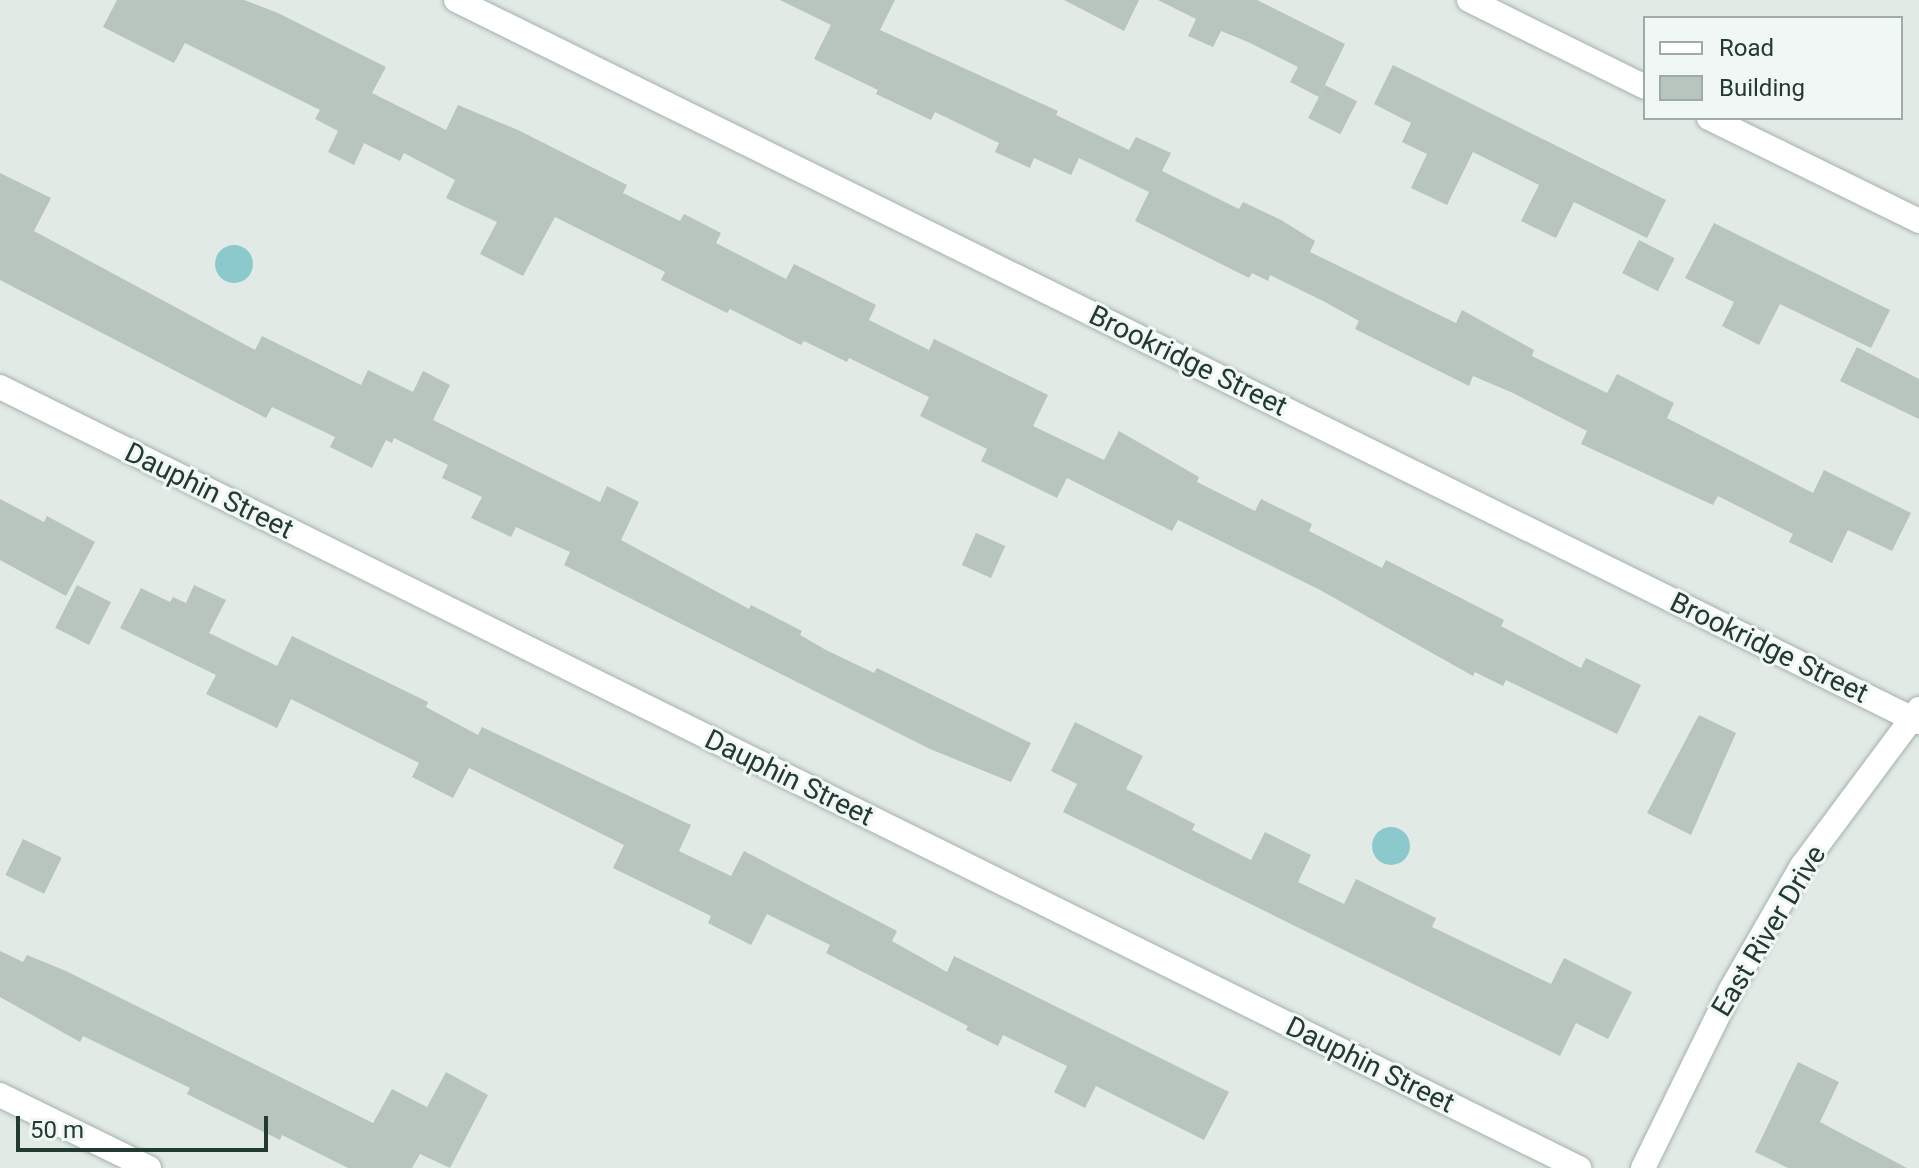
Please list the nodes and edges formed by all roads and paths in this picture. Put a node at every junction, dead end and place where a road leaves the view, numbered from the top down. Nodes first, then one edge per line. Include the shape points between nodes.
1 (456, 0) edge
2 (1469, 0) edge
3 (1643, 86) edge
4 (1713, 120) edge
5 (1919, 221) edge
6 (0, 387) edge
7 (1917, 717) edge
8 (0, 1095) edge
9 (149, 1168) edge
10 (1579, 1168) edge
11 (1643, 1168) edge

1 - 7 street, Brookridge Street
2 - 3 street
4 - 5 street
6 - 10 street, Dauphin Street
7 - 11 street, East River Drive via 1802,866 1730,991
8 - 9 street

